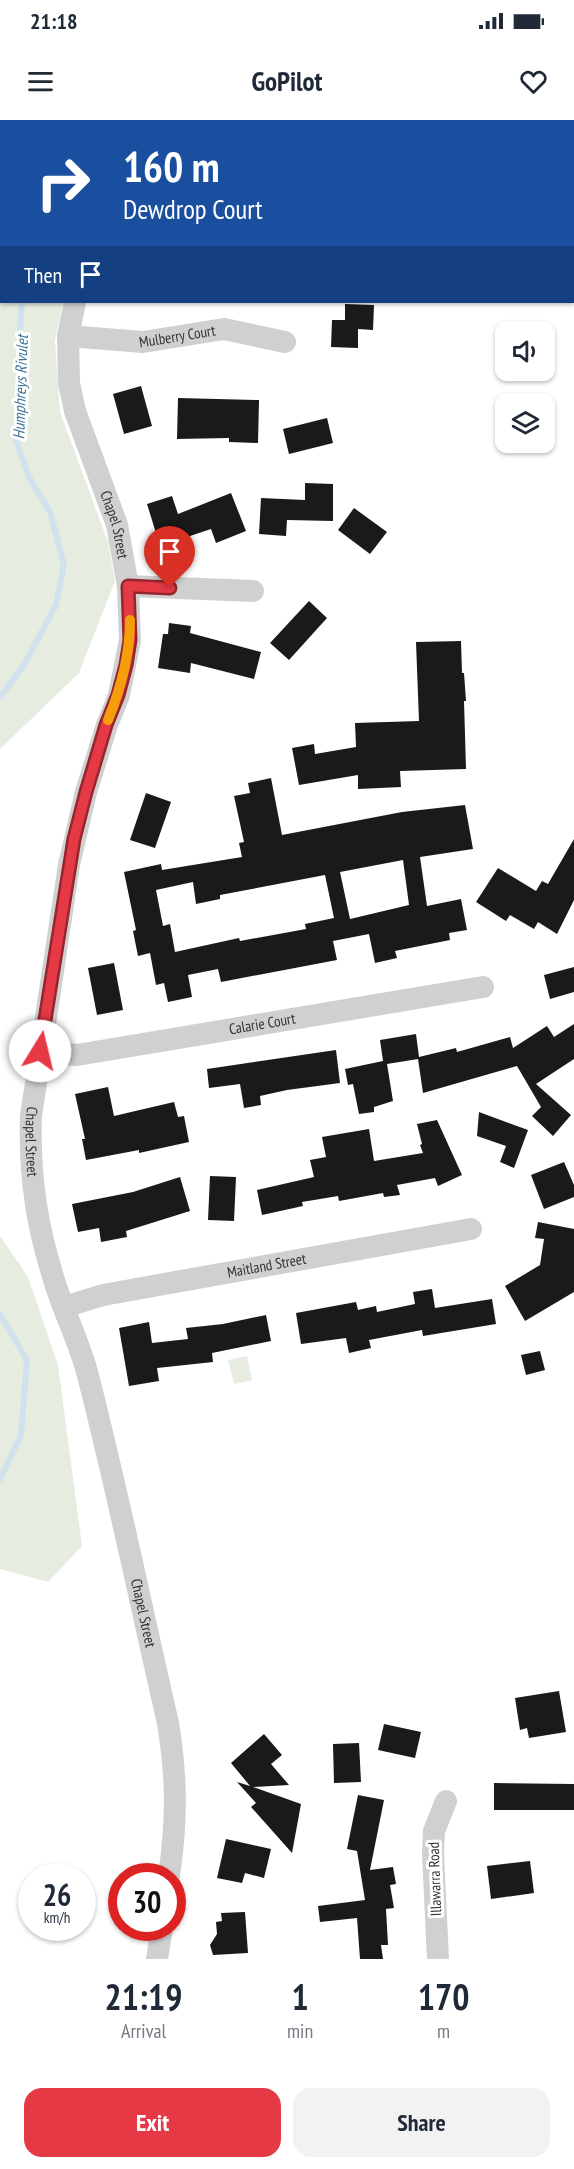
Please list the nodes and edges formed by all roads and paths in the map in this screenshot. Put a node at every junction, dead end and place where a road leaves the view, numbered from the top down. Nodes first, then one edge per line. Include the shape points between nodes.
1 (75, 303) edge
2 (68, 336) junction
3 (285, 342) dead end
4 (128, 586) junction
5 (253, 591) dead end
6 (483, 987) dead end
7 (40, 1051) junction
8 (471, 1229) dead end
9 (64, 1307) junction
10 (446, 1802) dead end
11 (170, 1863) edge
12 (160, 1941) edge
13 (158, 1959) edge
14 (438, 1959) edge

1 - 2 street, Chapel Street
2 - 3 street, Mulberry Court via 143,342 224,329
2 - 4 street, Chapel Street via 69,383 75,411 117,525
4 - 5 street
4 - 7 street, Chapel Street via 130,640 126,665 72,848
6 - 7 street, Calarie Court via 77,1055
7 - 9 street, Chapel Street via 31,1116 33,1182 41,1233
8 - 9 street, Maitland Street via 103,1295
9 - 11 street, Chapel Street via 95,1404 168,1723 176,1803
10 - 14 street, Illawarra Road via 434,1831
12 - 13 street

